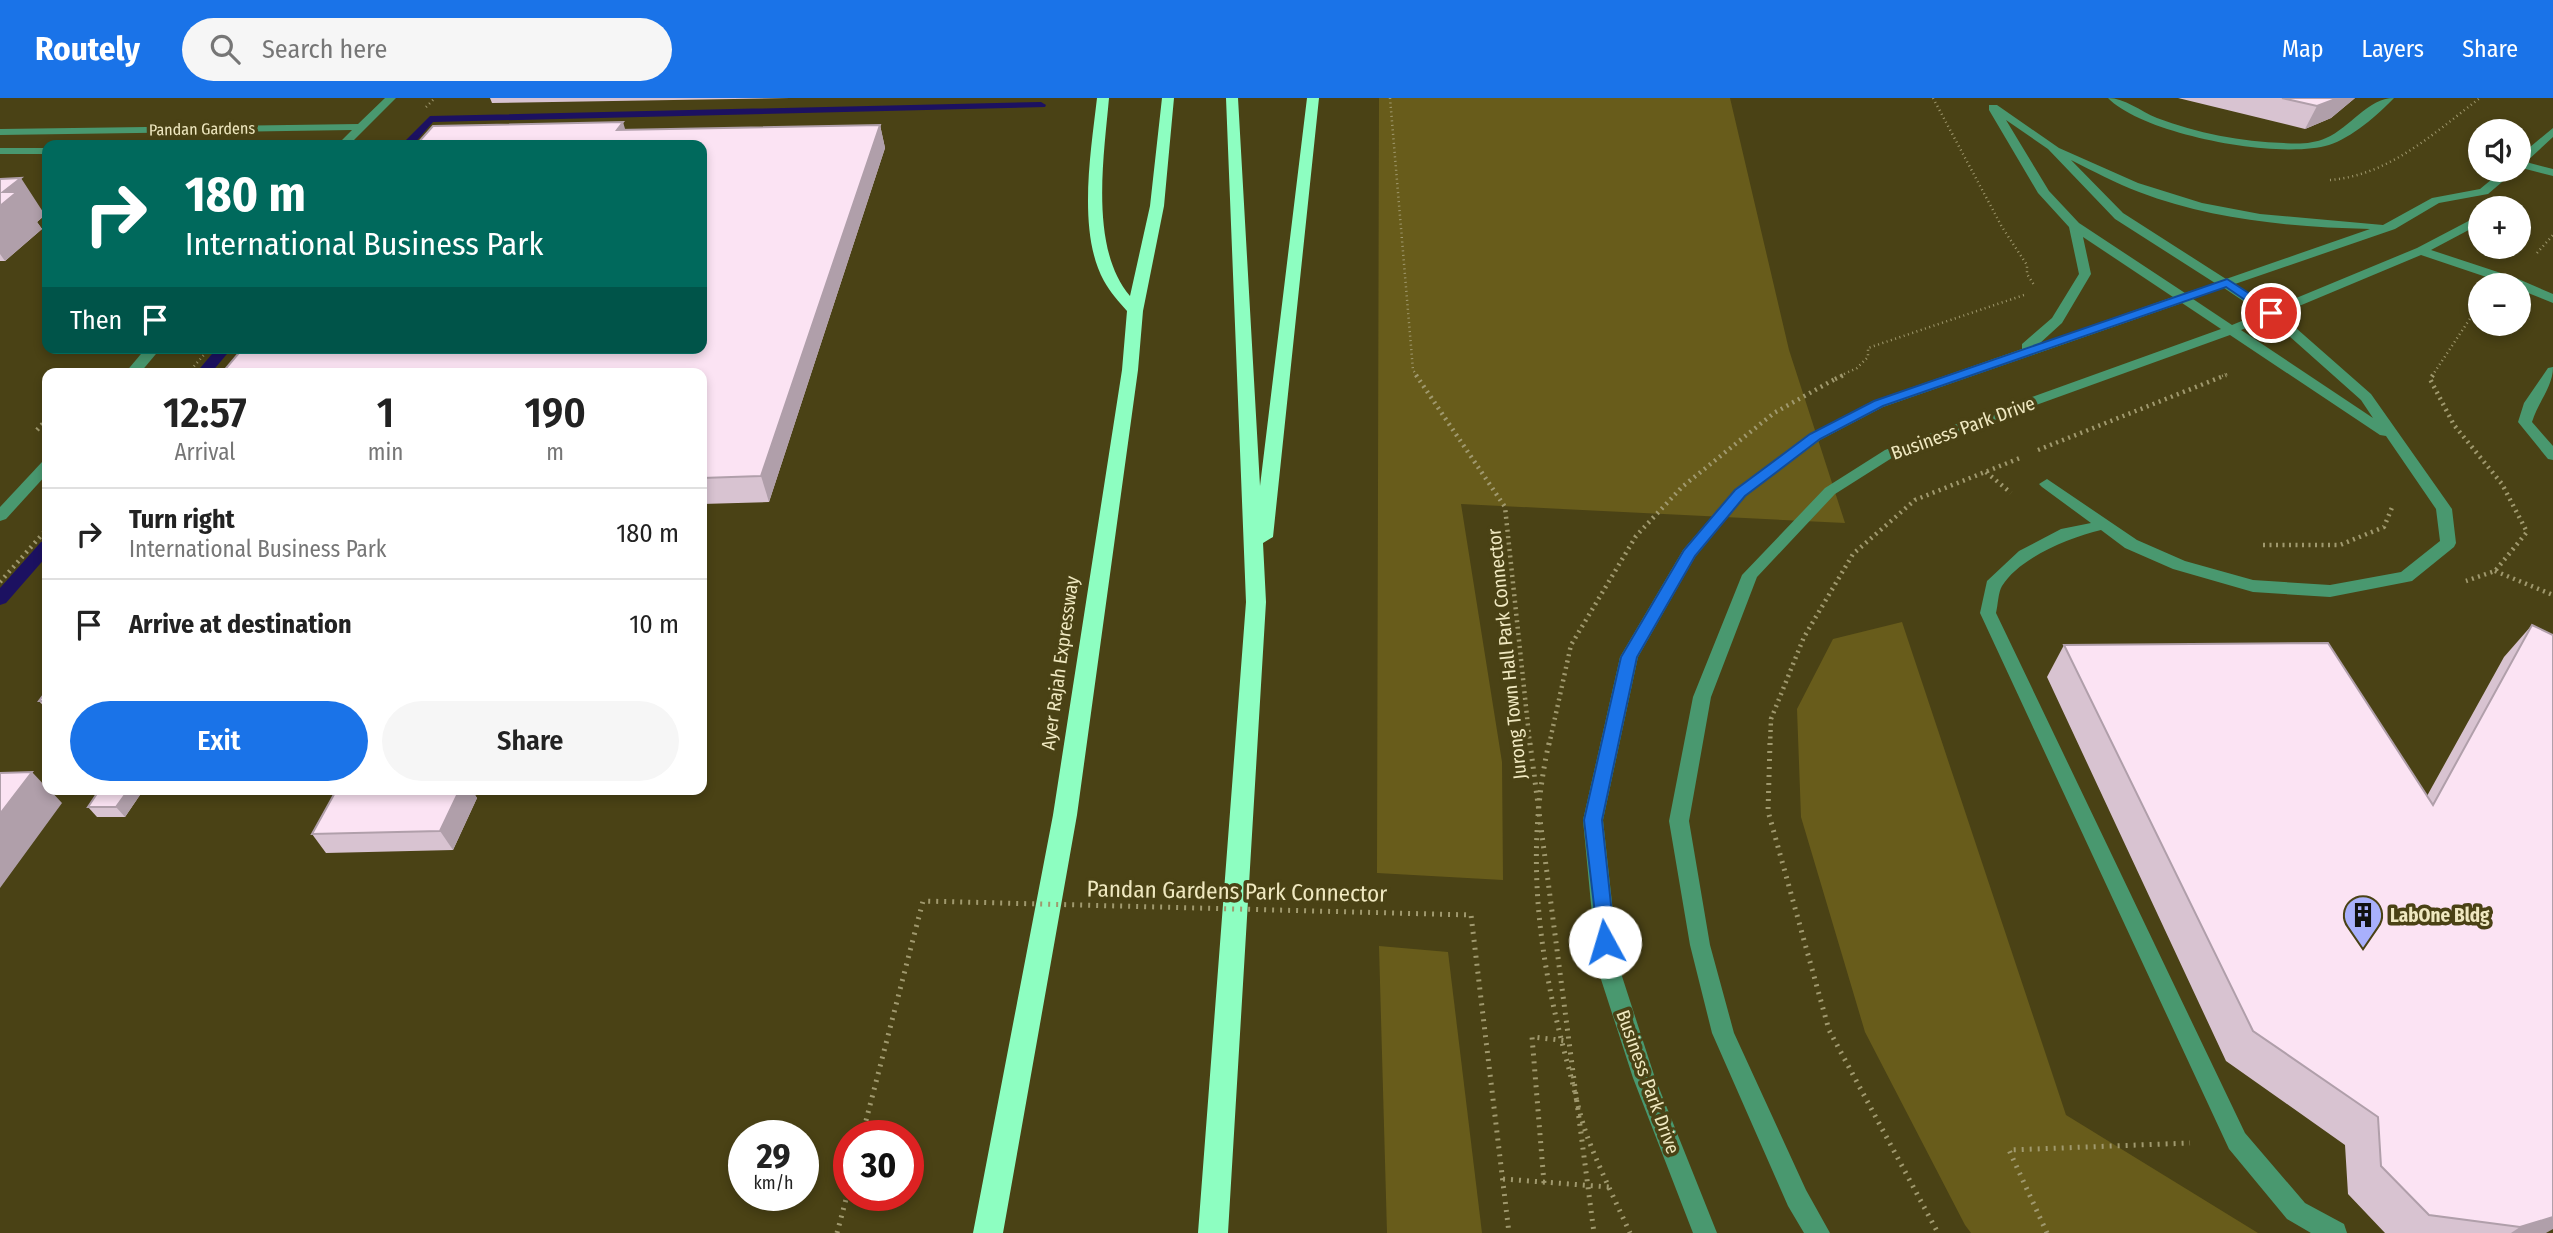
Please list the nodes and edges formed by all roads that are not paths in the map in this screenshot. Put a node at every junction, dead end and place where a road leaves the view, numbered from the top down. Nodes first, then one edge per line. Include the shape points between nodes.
1 (391, 98) edge
2 (1103, 98) edge
3 (1168, 98) edge
4 (1232, 98) edge
5 (1313, 98) edge
6 (2113, 98) edge
7 (2389, 98) edge
8 (1989, 103) edge
9 (361, 127) junction
10 (2553, 131) edge
11 (0, 132) edge
12 (349, 140) edge
13 (2052, 147) junction
14 (0, 151) edge
15 (42, 151) edge
16 (2531, 151) edge
17 (2531, 167) edge
18 (2553, 173) edge
19 (2496, 182) edge
20 (2484, 192) junction
21 (2484, 196) edge
22 (2075, 226) junction
23 (2391, 226) junction
24 (2468, 226) edge
25 (2421, 251) junction
26 (2227, 283) junction
27 (2184, 298) junction
28 (2553, 299) edge
29 (1135, 311) junction
30 (2271, 313) junction
31 (2230, 330) junction
32 (2022, 352) junction
33 (149, 354) edge
34 (136, 368) edge
35 (2553, 372) edge
36 (2391, 435) junction
37 (2553, 456) edge
38 (42, 470) edge
39 (2048, 484) dead end
40 (0, 516) edge
41 (2102, 525) junction
42 (1256, 601) junction
43 (988, 1233) edge
44 (1213, 1233) edge
45 (1705, 1233) edge
46 (1818, 1233) edge
47 (2335, 1233) edge

1 - 9 street
2 - 29 highway via 1096,175 1102,257 1109,278
3 - 29 highway, Ayer Rajah Expressway via 1157,206
4 - 42 highway
5 - 42 highway
6 - 7 street via 2135,115 2174,127 2264,146 2301,148 2328,142
8 - 13 street
8 - 22 street via 2044,193
9 - 11 street, Pandan Gardens
9 - 12 street
10 - 16 street
13 - 23 street via 2145,190 2248,216
13 - 26 street via 2119,215
14 - 15 street
17 - 18 street
19 - 20 street
20 - 21 street
20 - 23 street, Business Park Drive via 2436,200
22 - 27 street
22 - 32 street via 2085,274 2057,320
23 - 26 street, Business Park Drive
24 - 25 street, Business Park Drive
25 - 28 street
25 - 30 street, Business Park Drive
26 - 27 street, Business Park Drive
26 - 30 street
27 - 31 street
27 - 32 street, Business Park Drive
29 - 43 highway, Ayer Rajah Expressway via 1065,815
30 - 31 street, Business Park Drive
30 - 36 street via 2366,397
31 - 36 street
31 - 46 street, Business Park Drive via 1890,453 1830,491 1750,575 1702,697 1679,821 1700,945 1723,1033 1797,1198
32 - 45 street, Business Park Drive via 1878,404 1815,436 1740,493 1689,554 1629,657 1593,820 1608,967 1644,1078
33 - 34 street
35 - 37 street via 2531,403 2525,422
36 - 41 street via 2444,509 2448,543 2406,577 2330,590 2253,586 2179,565
38 - 40 street
39 - 41 street
41 - 47 street via 2067,533 2025,555 1993,585 1988,612 2237,1141 2296,1212
42 - 44 highway

